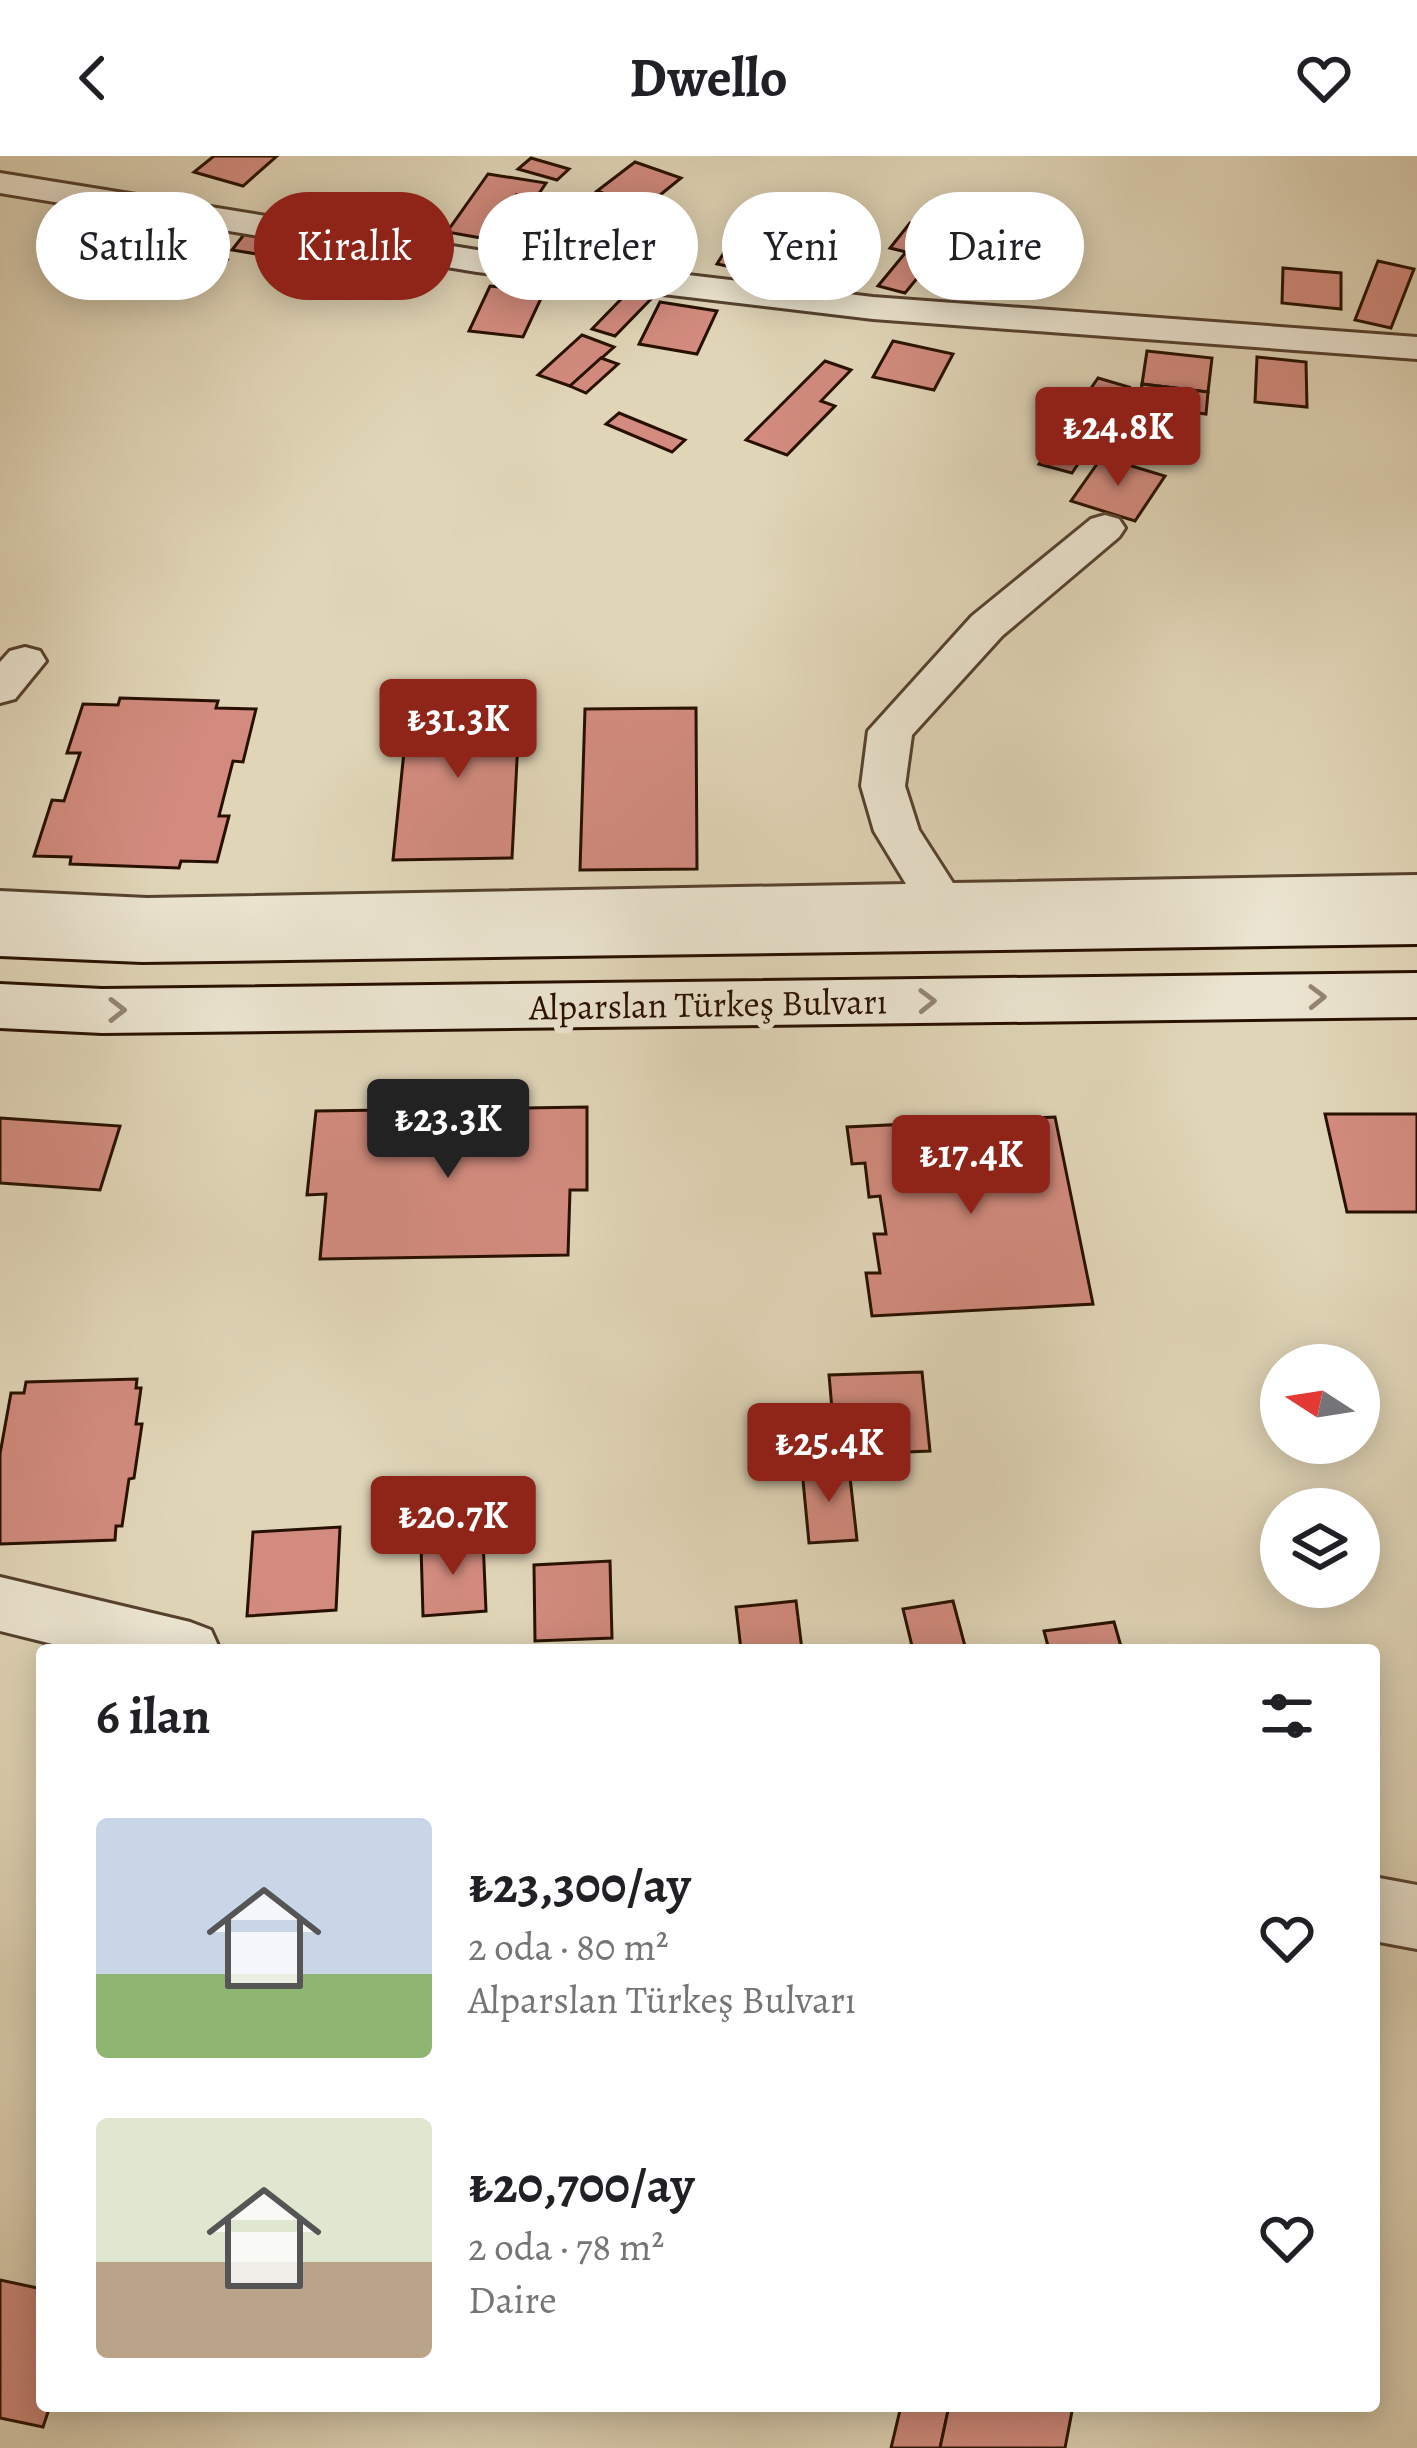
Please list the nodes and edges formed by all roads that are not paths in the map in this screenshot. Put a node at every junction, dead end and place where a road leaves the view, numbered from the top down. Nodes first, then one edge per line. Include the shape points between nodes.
1 (0, 183) edge
2 (1417, 348) edge
3 (1105, 527) dead end
4 (1417, 892) edge
5 (0, 908) edge
6 (962, 915) junction
7 (1417, 923) edge
8 (0, 935) edge
9 (1417, 995) edge
10 (0, 1006) edge
11 (0, 1604) edge
12 (165, 1644) edge
13 (1380, 1910) edge
14 (1417, 1917) edge

1 - 2 street via 476,262 873,308
3 - 6 street via 987,626 890,731 884,786 897,831
4 - 6 street
5 - 6 street
6 - 7 main road, Alparslan Türkeş Bulvarı
6 - 8 main road, Alparslan Türkeş Bulvarı via 142,941
10 -> 9 main road, Alparslan Türkeş Bulvarı
11 - 12 street
13 - 14 street

